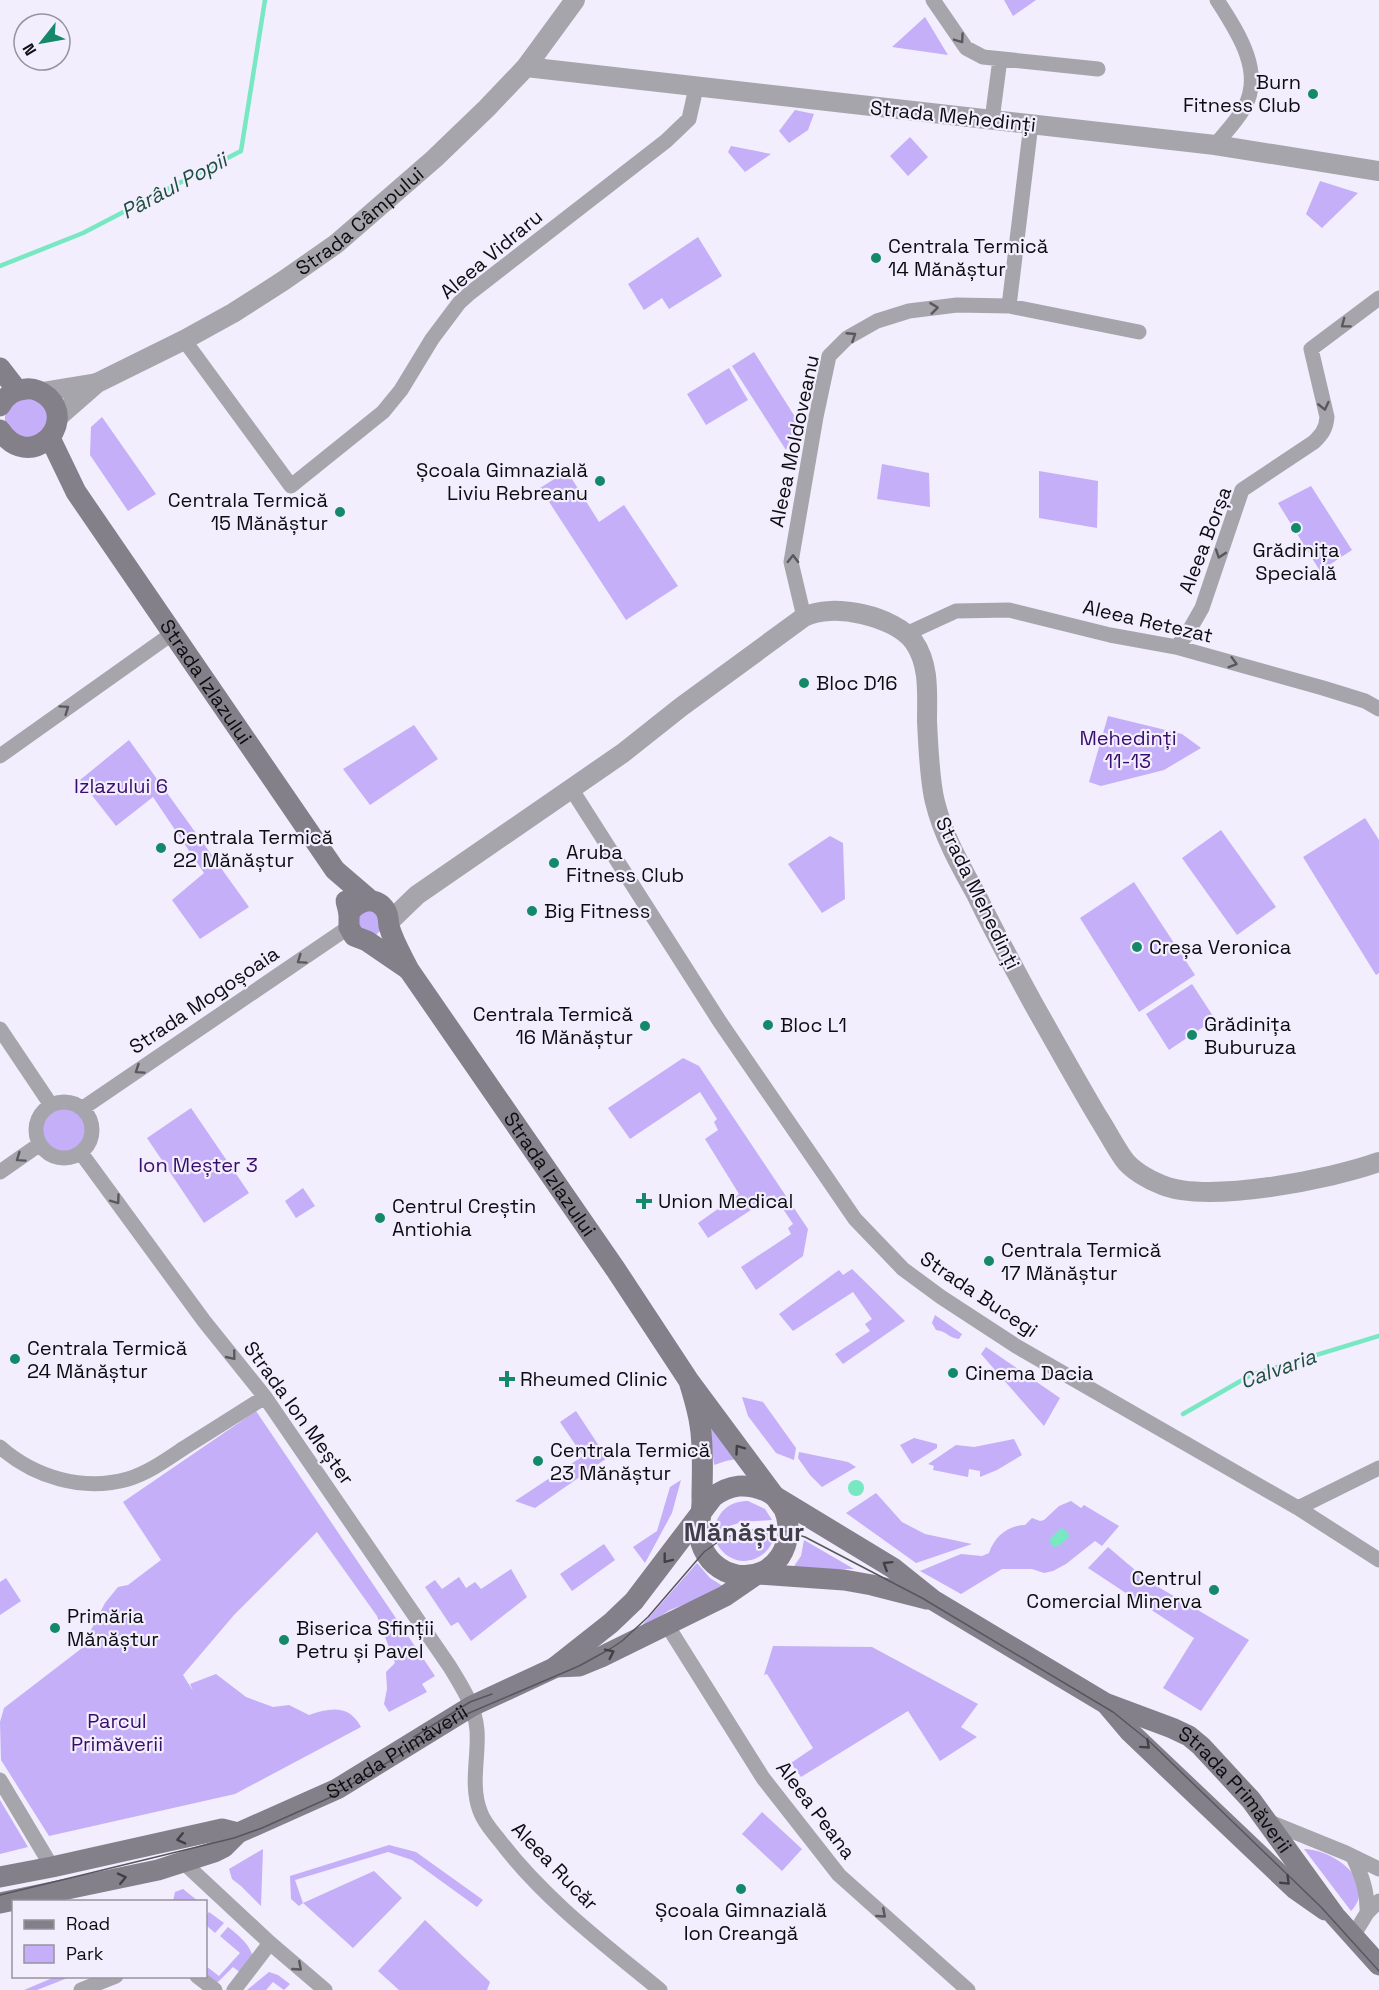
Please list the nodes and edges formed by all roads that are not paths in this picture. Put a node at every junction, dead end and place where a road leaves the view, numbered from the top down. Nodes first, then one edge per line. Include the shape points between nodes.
1 (575, 0) edge
2 (933, 0) edge
3 (1217, 0) edge
4 (1000, 59) junction
5 (526, 67) junction
6 (1098, 69) dead end
7 (696, 88) junction
8 (992, 120) junction
9 (1031, 124) junction
10 (1215, 145) junction
11 (1379, 171) edge
12 (1379, 298) edge
13 (1009, 306) junction
14 (1139, 332) dead end
15 (184, 340) junction
16 (0, 368) edge
17 (97, 383) junction
18 (42, 392) junction
19 (5, 399) edge
20 (57, 418) junction
21 (19, 442) edge
22 (804, 616) junction
23 (173, 633) junction
24 (906, 634) junction
25 (1176, 647) junction
26 (1379, 709) edge
27 (0, 756) edge
28 (572, 790) junction
29 (335, 870) junction
30 (417, 895) junction
31 (373, 901) junction
32 (349, 920) junction
33 (389, 923) junction
34 (367, 941) junction
35 (409, 970) junction
36 (0, 1029) edge
37 (51, 1105) junction
38 (82, 1108) junction
39 (40, 1144) junction
40 (81, 1153) junction
41 (1379, 1162) edge
42 (0, 1172) edge
43 (689, 1381) junction
44 (265, 1396) junction
45 (0, 1447) edge
46 (1379, 1468) edge
47 (773, 1496) junction
48 (1298, 1508) junction
49 (703, 1512) junction
50 (1379, 1560) edge
51 (757, 1574) junction
52 (933, 1600) junction
53 (667, 1625) junction
54 (554, 1668) junction
55 (1105, 1703) junction
56 (472, 1706) junction
57 (0, 1780) edge
58 (1267, 1821) junction
59 (238, 1833) junction
60 (1353, 1857) junction
61 (183, 1862) junction
62 (52, 1867) junction
63 (1379, 1869) edge
64 (0, 1876) edge
65 (15, 1900) edge
66 (1379, 1901) edge
67 (1367, 1913) junction
68 (1335, 1916) junction
69 (1353, 1936) junction
70 (270, 1943) junction
71 (1379, 1965) edge
72 (113, 1978) edge
73 (197, 1978) edge
74 (81, 1990) edge
75 (215, 1990) edge
76 (234, 1990) edge
77 (325, 1990) edge
78 (660, 1990) edge
79 (968, 1990) edge

1 - 5 street, Strada Câmpului
2 -> 4 street via 966,48 983,57
3 - 10 street via 1247,55 1251,88 1245,106
4 - 6 street
4 - 8 street
5 - 7 street, Strada Mehedinți
5 - 15 street, Strada Câmpului via 434,159 336,244
7 - 8 street, Strada Mehedinți
7 - 15 street, Aleea Vidraru via 689,119 674,134 465,298 383,412 291,486
8 - 9 street, Strada Mehedinți
9 - 10 street, Strada Mehedinți
9 - 13 street
10 - 11 street, Strada Mehedinți
12 -> 25 street, Aleea Borșa via 1311,349 1326,426 1314,442 1242,490 1202,608
13 - 14 street, Aleea Moldoveanu
22 -> 13 street, Aleea Moldoveanu via 791,562 829,356 847,338 877,321 909,311 957,305
15 - 17 street, Strada Câmpului
16 - 19 main road
17 - 18 street, Strada Câmpului
17 - 20 street, Strada Câmpului
18 - 19 main road via 30,388
18 - 20 main road via 50,399
20 - 21 main road, Strada Izlazului via 55,429
21 - 23 main road, Strada Izlazului via 76,492
22 - 24 street via 824,610 854,613 886,622
22 - 28 street
27 -> 23 street
23 - 29 main road, Strada Izlazului
24 - 25 street, Aleea Retezat via 956,611 1009,610
24 - 41 street, Strada Mehedinți via 914,642 925,671 934,800 951,848 1070,1070 1124,1160 1147,1178 1186,1191 1257,1188 1340,1174
25 -> 26 street, Aleea Retezat via 1323,688
28 - 30 street
28 - 48 street, Strada Bucegi via 714,1012 855,1220 903,1269 1016,1346
29 - 31 main road, Strada Izlazului
29 - 32 main road, Strada Izlazului
30 - 31 street
30 - 33 street
31 - 32 main road via 358,903
31 - 33 main road, Strada Izlazului via 386,910
32 - 34 main road, Strada Izlazului via 354,936
32 -> 38 street, Strada Mogoșoaia
33 - 34 main road via 379,939
33 - 35 main road, Strada Izlazului
34 - 35 main road, Strada Izlazului
35 - 43 main road, Strada Izlazului
36 - 37 street
37 - 38 street via 65,1102
37 - 39 street via 38,1120
38 - 40 street via 91,1120 93,1132
39 - 40 street via 54,1156 67,1158
39 -> 42 street
40 -> 44 street, Strada Ion Meșter via 204,1321
47 -> 43 main road, Strada Izlazului
43 - 49 main road, Strada Izlazului via 700,1425
44 - 45 street via 146,1473 112,1483 61,1481
44 - 56 street, Strada Ion Meșter via 450,1667
46 - 48 street
47 - 49 main road, Strada Primăverii via 757,1487 738,1485 721,1491
47 - 51 main road, Strada Primăverii via 787,1516 788,1540 777,1561
52 -> 47 main road, Strada Primăverii via 893,1568
48 - 50 street, Strada Bucegi
49 - 51 main road, Strada Primăverii via 699,1538 709,1559 731,1574
49 -> 54 main road, Strada Primăverii via 634,1600
51 - 52 main road, Strada Primăverii via 844,1580
51 - 53 main road, Strada Primăverii via 725,1596
52 - 55 main road, Strada Primăverii
54 -> 53 main road, Strada Primăverii via 579,1666
53 -> 79 street, Aleea Peana via 763,1778 839,1875
54 - 56 main road, Strada Primăverii
55 - 58 main road, Strada Primăverii via 1172,1728 1195,1741
55 -> 68 main road, Strada Primăverii via 1295,1889
56 - 59 main road, Strada Primăverii via 337,1789
56 - 78 street, Aleea Rucăr via 477,1729 477,1793 486,1823 539,1886
57 - 62 street
58 - 60 street
58 - 68 main road, Strada Primăverii
59 - 61 main road, Strada Primăverii via 224,1847
59 -> 62 main road, Strada Primăverii via 222,1829
60 - 63 street
60 - 67 street via 1363,1877
65 -> 61 main road, Strada Primăverii
61 - 70 street
62 - 64 main road, Strada Primăverii
66 - 67 street
67 - 69 street
68 - 69 main road, Strada Primăverii
69 - 71 main road, Strada Primăverii
70 - 76 street
70 -> 77 street
72 - 74 street
73 - 75 street

